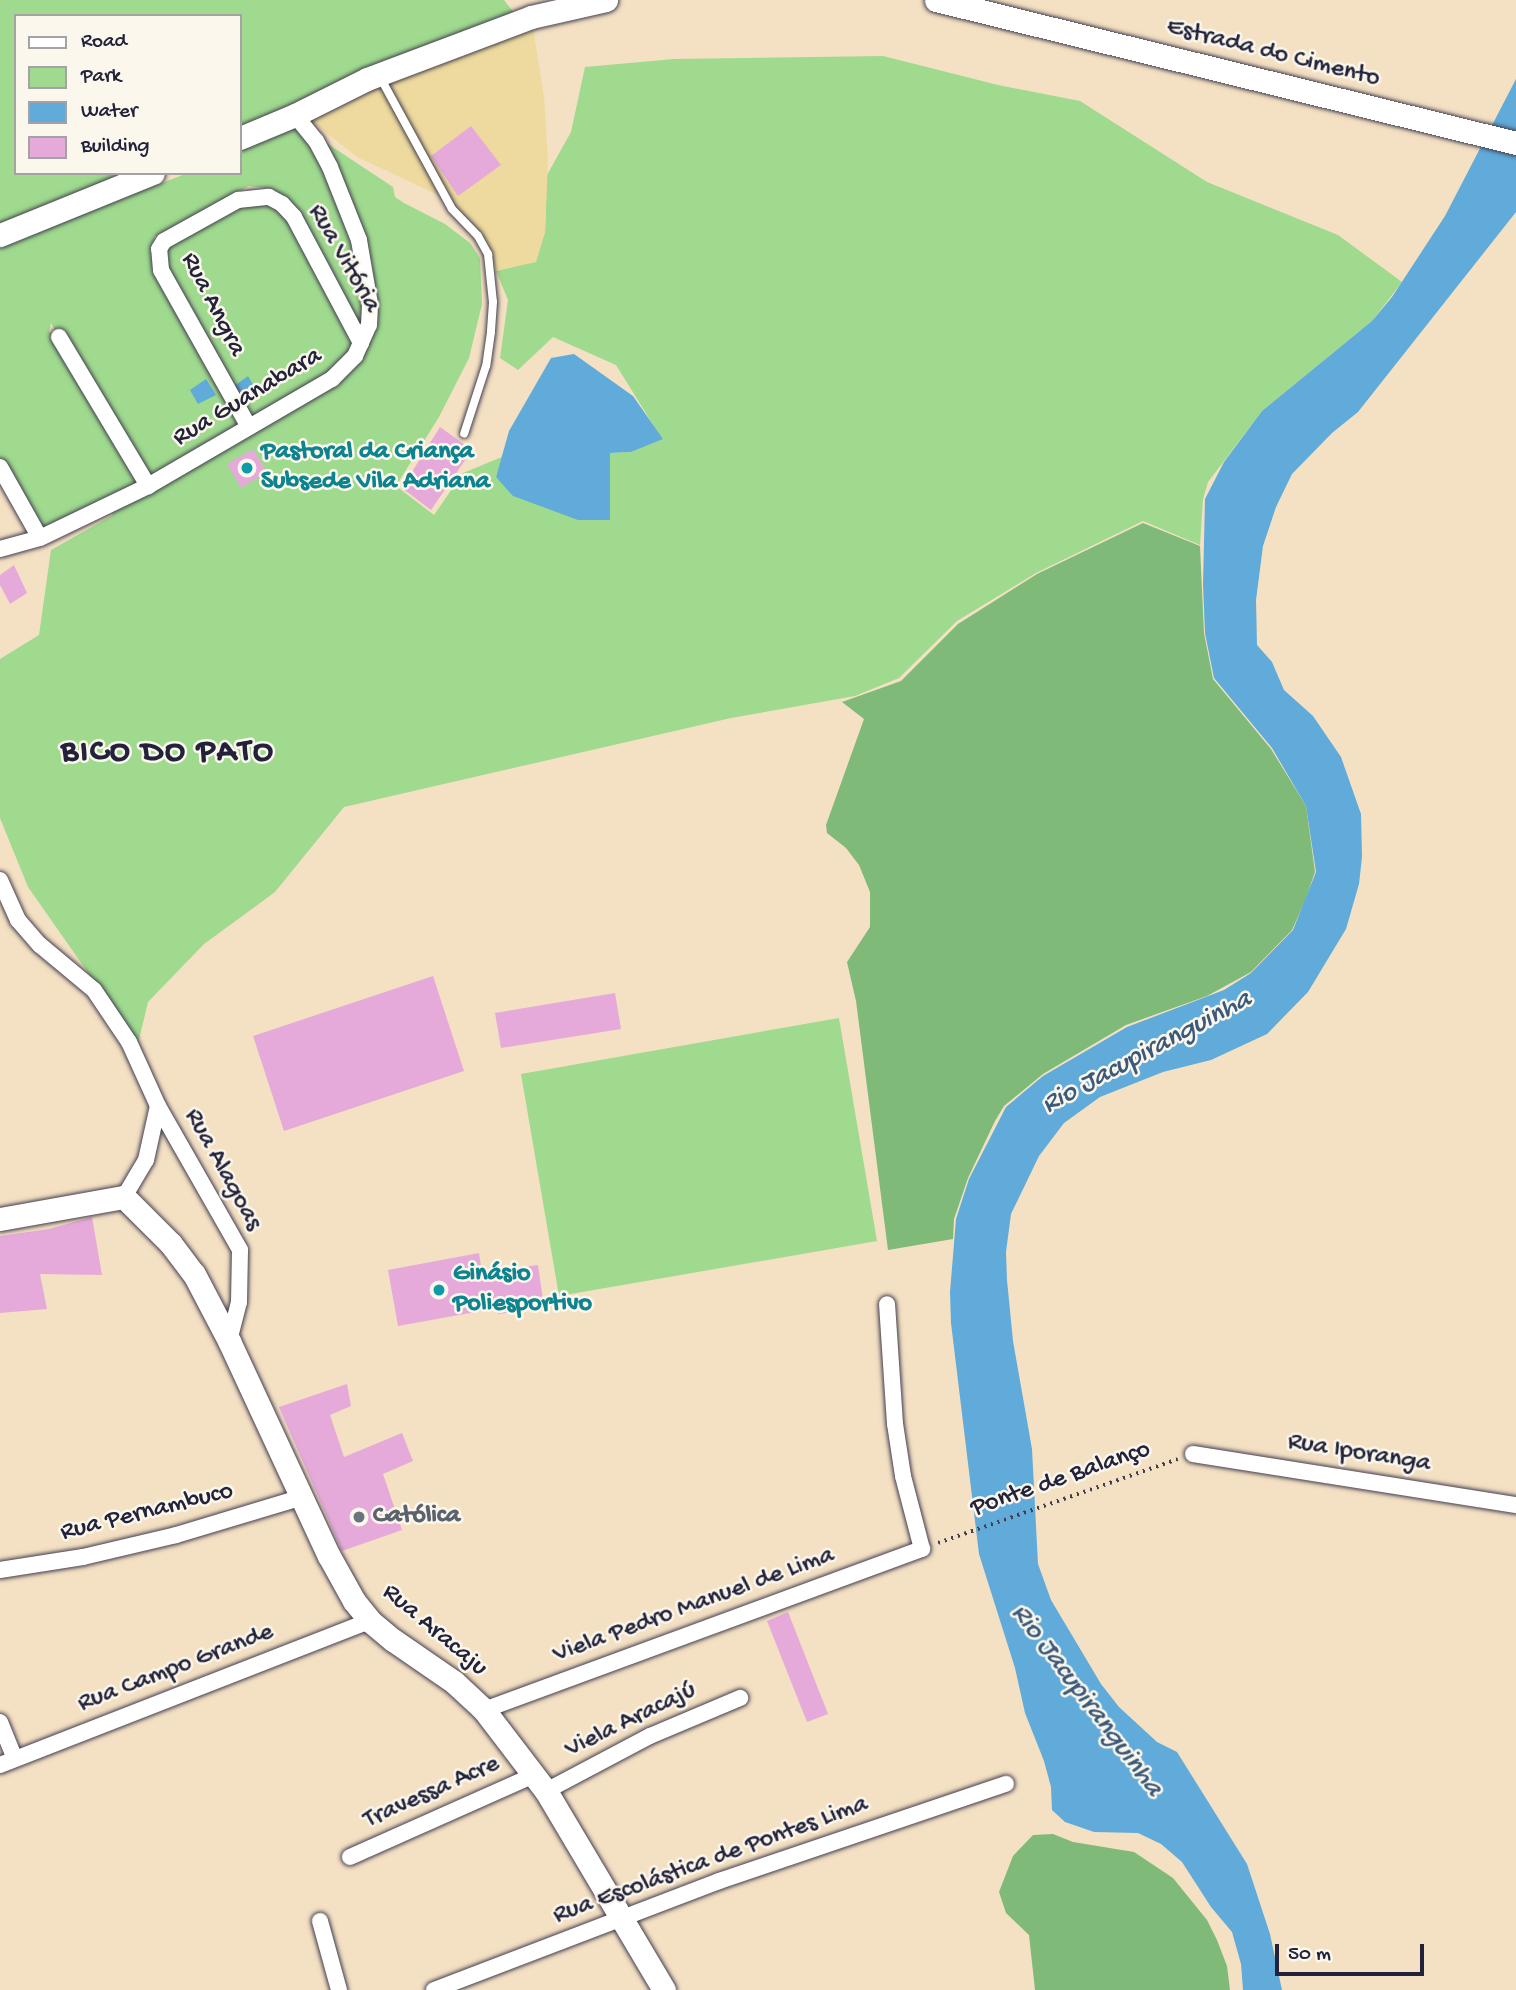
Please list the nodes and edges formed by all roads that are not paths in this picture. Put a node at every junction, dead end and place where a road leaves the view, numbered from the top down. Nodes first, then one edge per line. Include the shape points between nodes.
1 (606, 0) edge
2 (936, 0) edge
3 (379, 74) junction
4 (295, 115) junction
5 (242, 137) edge
6 (1516, 143) edge
7 (148, 175) edge
8 (238, 200) joint
9 (0, 235) edge
10 (60, 337) dead end
11 (361, 343) junction
12 (249, 427) junction
13 (464, 433) dead end
14 (0, 467) edge
15 (148, 486) junction
16 (40, 538) junction
17 (0, 550) edge
18 (0, 880) edge
19 (159, 1106) junction
20 (124, 1197) junction
21 (0, 1219) edge
22 (887, 1304) dead end
23 (229, 1341) junction
24 (1193, 1454) road end
25 (303, 1497) junction
26 (1516, 1506) edge
27 (0, 1570) edge
28 (370, 1621) junction
29 (740, 1698) dead end
30 (484, 1710) junction
31 (0, 1722) edge
32 (7, 1761) edge
33 (540, 1783) junction
34 (1006, 1784) dead end
35 (350, 1857) dead end
36 (622, 1917) junction
37 (320, 1921) dead end
38 (339, 1990) edge
39 (434, 1990) edge
40 (664, 1990) edge

1 - 3 street via 531,17
2 - 6 street, Estrada do Cimento
3 - 4 street
3 - 13 lane via 452,209 488,254 493,302 488,354
4 - 5 street
4 - 11 street, Rua Guanabara via 331,167 359,240 370,304 369,325
7 - 9 street
8 - 11 street, Rua Vitória via 269,197 294,217
8 - 12 street, Rua Angra via 164,241 158,257
10 - 15 street
11 - 12 street, Rua Guanabara via 332,379
12 - 15 street, Rua Guanabara
14 - 16 street
15 - 16 street, Rua Guanabara
16 - 17 street, Rua Guanabara
18 - 19 street, Rua Alagoas via 25,928 94,990 129,1042
19 - 20 street, Rua Alagoas via 146,1160
19 - 23 street, Rua Alagoas via 240,1250 239,1302
20 - 21 street
20 - 23 street, Rua Aracaju via 171,1244 194,1275
22 - 30 street, Viela Pedro Manuel de Lima via 895,1424 922,1549
23 - 25 street, Rua Aracaju
24 - 26 street, Rua Iporanga
25 - 27 street, Rua Pernambuco via 176,1535
25 - 28 street, Rua Aracaju via 329,1556
28 - 30 street, Rua Aracaju via 454,1682
28 - 32 street, Rua Campo Grande
29 - 33 street, Viela Aracajú
30 - 33 street, Rua Aracaju
31 - 32 street
33 - 35 street, Travessa Acre
33 - 36 street, Rua Aracaju
34 - 36 street, Rua Escolástica de Pontes Lima
36 - 39 street, Rua Escolástica de Pontes Lima
36 - 40 street, Rua Aracaju
37 - 38 street

